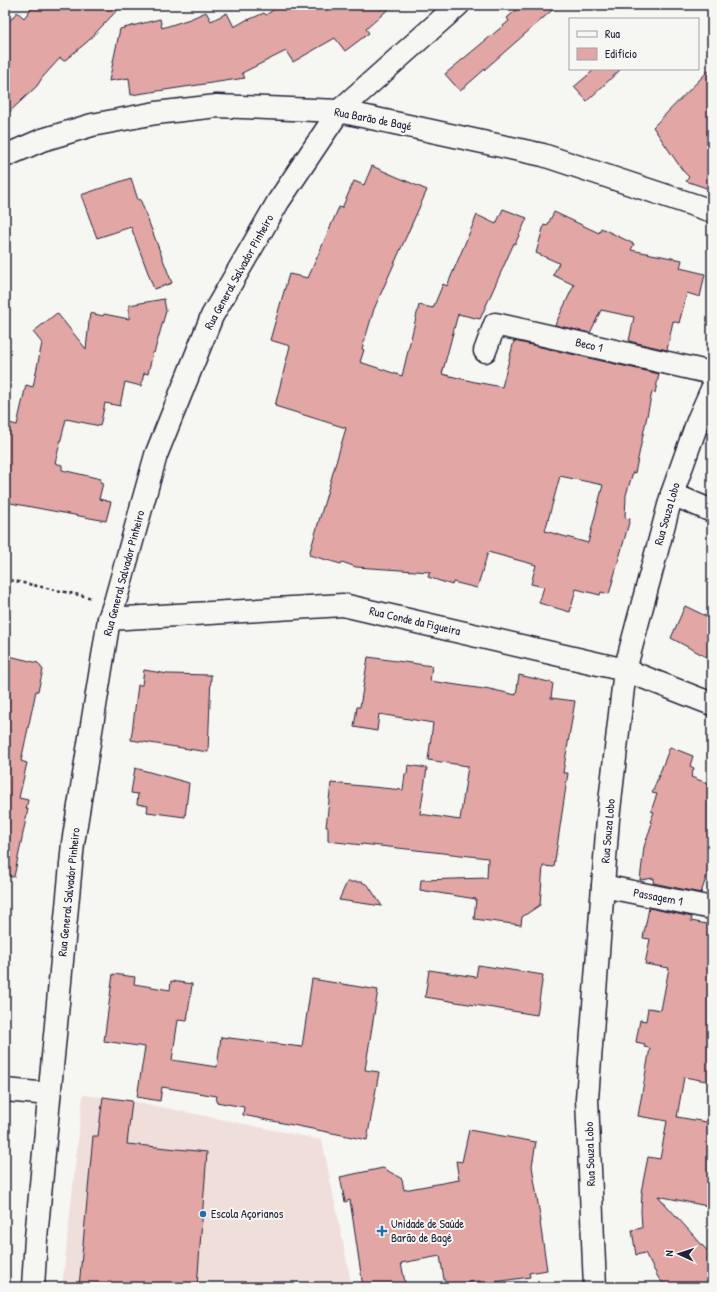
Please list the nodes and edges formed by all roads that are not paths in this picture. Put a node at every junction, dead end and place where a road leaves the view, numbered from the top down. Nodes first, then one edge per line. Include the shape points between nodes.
1 (458, 5) edge
2 (339, 111) junction
3 (5, 156) edge
4 (712, 210) edge
5 (485, 352) dead end
6 (712, 372) edge
7 (712, 389) edge
8 (672, 494) junction
9 (712, 511) edge
10 (112, 611) junction
11 (625, 670) junction
12 (712, 704) edge
13 (603, 886) junction
14 (712, 908) edge
15 (5, 1090) edge
16 (49, 1094) junction
17 (33, 1287) edge
18 (595, 1287) edge

1 - 2 street, Rua General Salvador Pinheiro
2 - 3 street, Rua Barão de Bagé via 217,106 156,113 92,125 42,140
2 - 4 street, Rua Barão de Bagé via 543,155
2 - 10 street, Rua General Salvador Pinheiro via 278,202 212,316 156,455
5 - 6 street, Beco 1 via 495,324
7 - 8 street, Rua Souza Lobo
8 - 9 street
8 - 11 street, Rua Souza Lobo
10 - 11 street, Rua Conde da Figueira via 343,604
10 - 16 street, Rua General Salvador Pinheiro via 73,843
11 - 12 street, Rua Conde da Figueira
11 - 13 street, Rua Souza Lobo
13 - 14 street, Passagem 1
13 - 18 street, Rua Souza Lobo via 587,1099
15 - 16 street
16 - 17 street, Rua General Salvador Pinheiro

